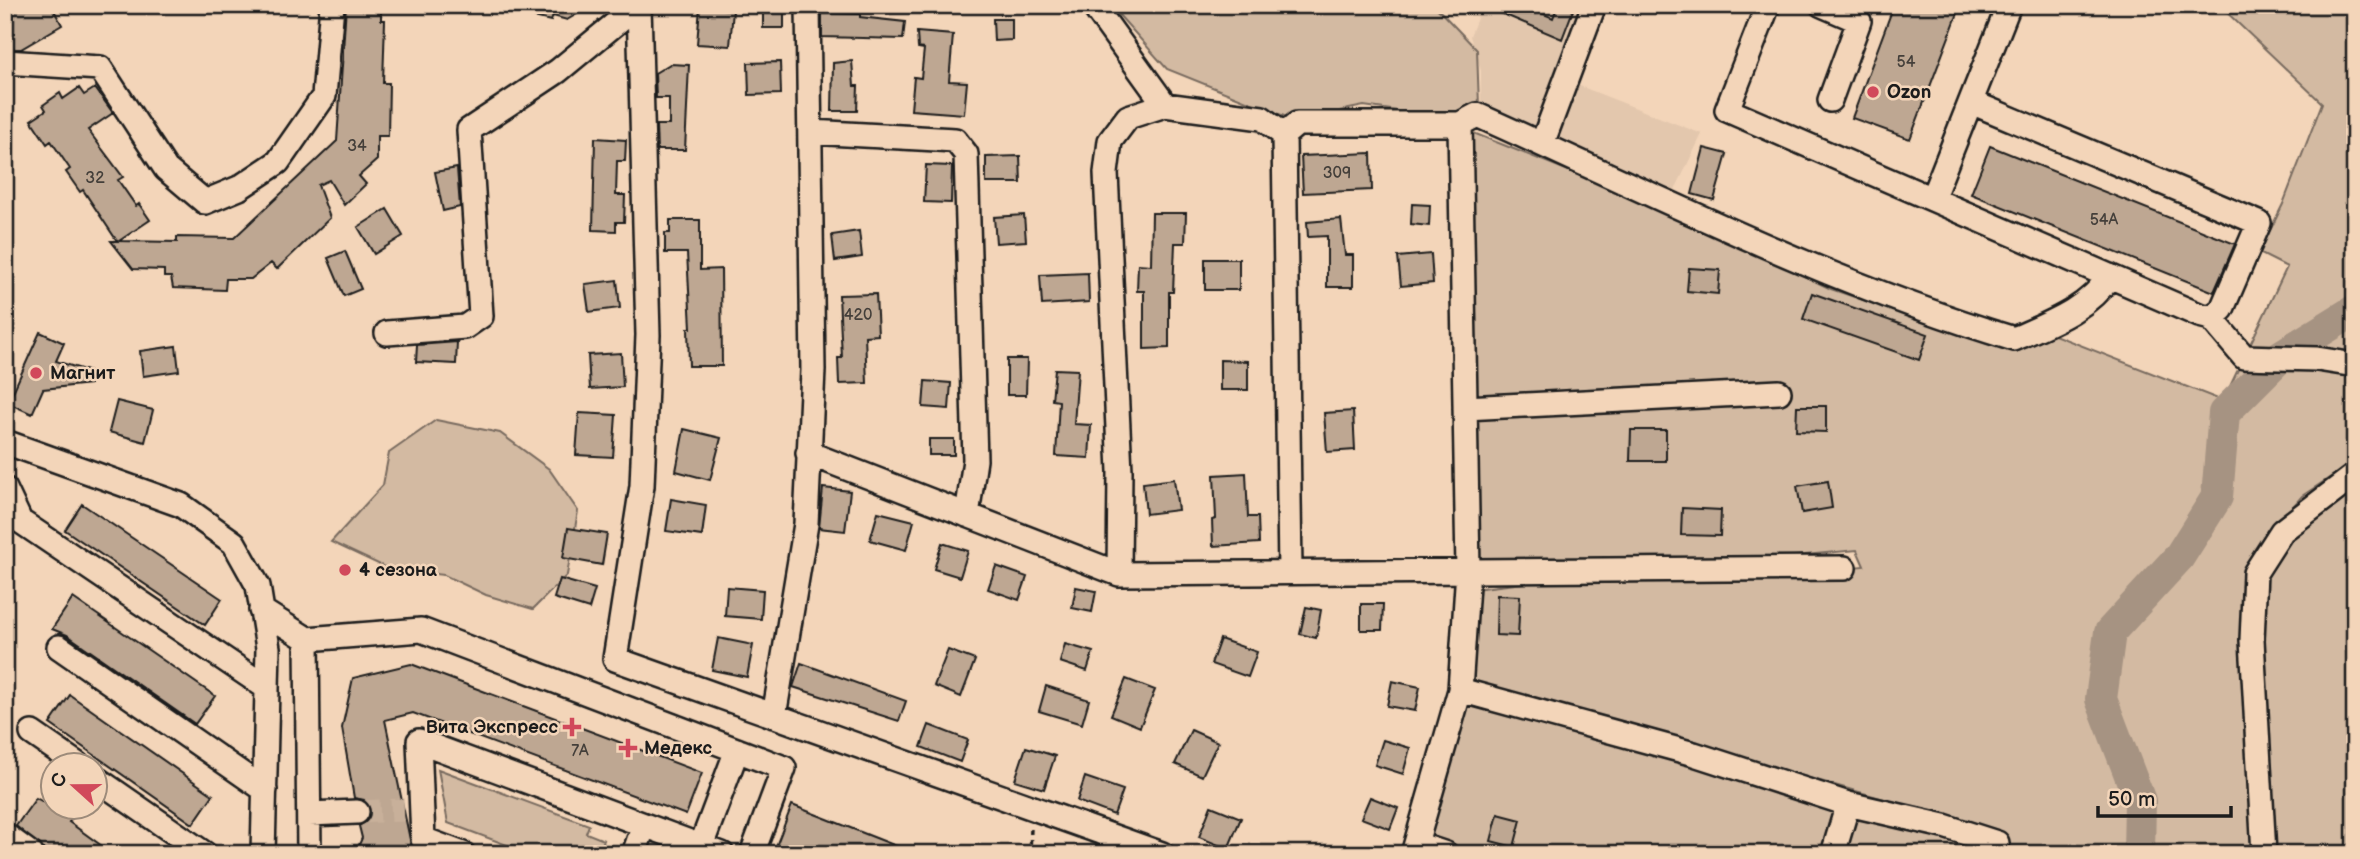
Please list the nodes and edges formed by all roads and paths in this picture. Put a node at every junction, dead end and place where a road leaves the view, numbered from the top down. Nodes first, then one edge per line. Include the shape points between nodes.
1 (332, 5) edge
2 (639, 5) edge
3 (808, 5) edge
4 (1093, 5) edge
5 (1594, 5) edge
6 (1768, 5) edge
7 (1822, 5) edge
8 (2009, 5) edge
9 (5, 62) edge
10 (1830, 100) dead end
11 (1971, 102) junction
12 (1165, 105) junction
13 (1460, 124) junction
14 (810, 132) junction
15 (1284, 135) junction
16 (1542, 144) junction
17 (1932, 200) junction
18 (2110, 276) junction
19 (2211, 318) junction
20 (387, 333) dead end
21 (2355, 365) edge
22 (1779, 392) dead end
23 (1465, 408) junction
24 (5, 442) edge
25 (808, 453) junction
26 (2355, 475) edge
27 (5, 489) edge
28 (967, 515) junction
29 (1844, 568) dead end
30 (1468, 570) junction
31 (1290, 572) junction
32 (1119, 574) junction
33 (261, 610) junction
34 (307, 639) junction
35 (59, 647) dead end
36 (267, 688) junction
37 (1460, 690) junction
38 (774, 716) junction
39 (32, 733) dead end
40 (56, 750) edge
41 (737, 750) junction
42 (108, 787) edge
43 (265, 790) junction
44 (1848, 804) junction
45 (357, 812) tunnel mouth
46 (309, 814) junction
47 (644, 825) junction
48 (5, 835) edge
49 (1415, 849) edge
50 (712, 850) edge
51 (31, 854) edge
52 (205, 854) edge
53 (263, 854) edge
54 (309, 854) edge
55 (463, 854) edge
56 (634, 854) edge
57 (752, 854) edge
58 (1162, 854) edge
59 (1446, 854) edge
60 (1833, 854) edge
61 (1994, 854) edge
62 (2264, 854) edge

1 - 9 street via 324,96 278,162 205,202 166,169 100,68
2 - 20 street via 558,71 469,130 481,317 465,327
2 - 38 street via 648,335 642,485 615,659
3 - 14 street
4 - 12 street
5 - 16 street
6 - 17 street via 1727,110
7 - 10 street via 1859,21
8 - 11 street
11 - 17 street
11 - 19 street via 2259,223 2222,309
12 - 15 street via 1262,118
12 - 32 street via 1128,117 1110,141 1106,173 1120,471
13 - 15 street via 1297,124
13 - 16 street via 1477,115
13 - 23 street
14 - 25 street via 813,370
14 - 28 street via 956,140 966,154 975,460
15 - 31 street
16 - 18 street via 1838,278 2014,339 2070,314
17 - 18 street
18 - 19 street
19 - 21 street via 2244,357
22 - 23 street
23 - 30 street
24 - 33 street via 181,505 234,543 257,586
25 - 28 street
25 - 38 street via 806,524
26 - 62 street via 2282,531 2255,573 2252,640
27 - 36 street via 20,521
28 - 32 street
29 - 30 street
30 - 31 street
30 - 37 street
31 - 32 street
33 - 34 street
33 - 36 street via 268,648
34 - 41 street via 421,630
34 - 46 street
35 - 43 street
36 - 43 street
37 - 44 street via 1694,754
37 - 49 street
38 - 58 street
39 - 40 street
41 - 50 street
41 - 57 street via 784,768
42 - 52 street
43 - 53 street
44 - 60 street
44 - 61 street via 1944,826 1997,844
45 - 46 street
46 - 54 street
47 - 50 street
47 - 55 street via 419,741 413,810 423,839
47 - 56 street
48 - 51 street
49 - 59 street

